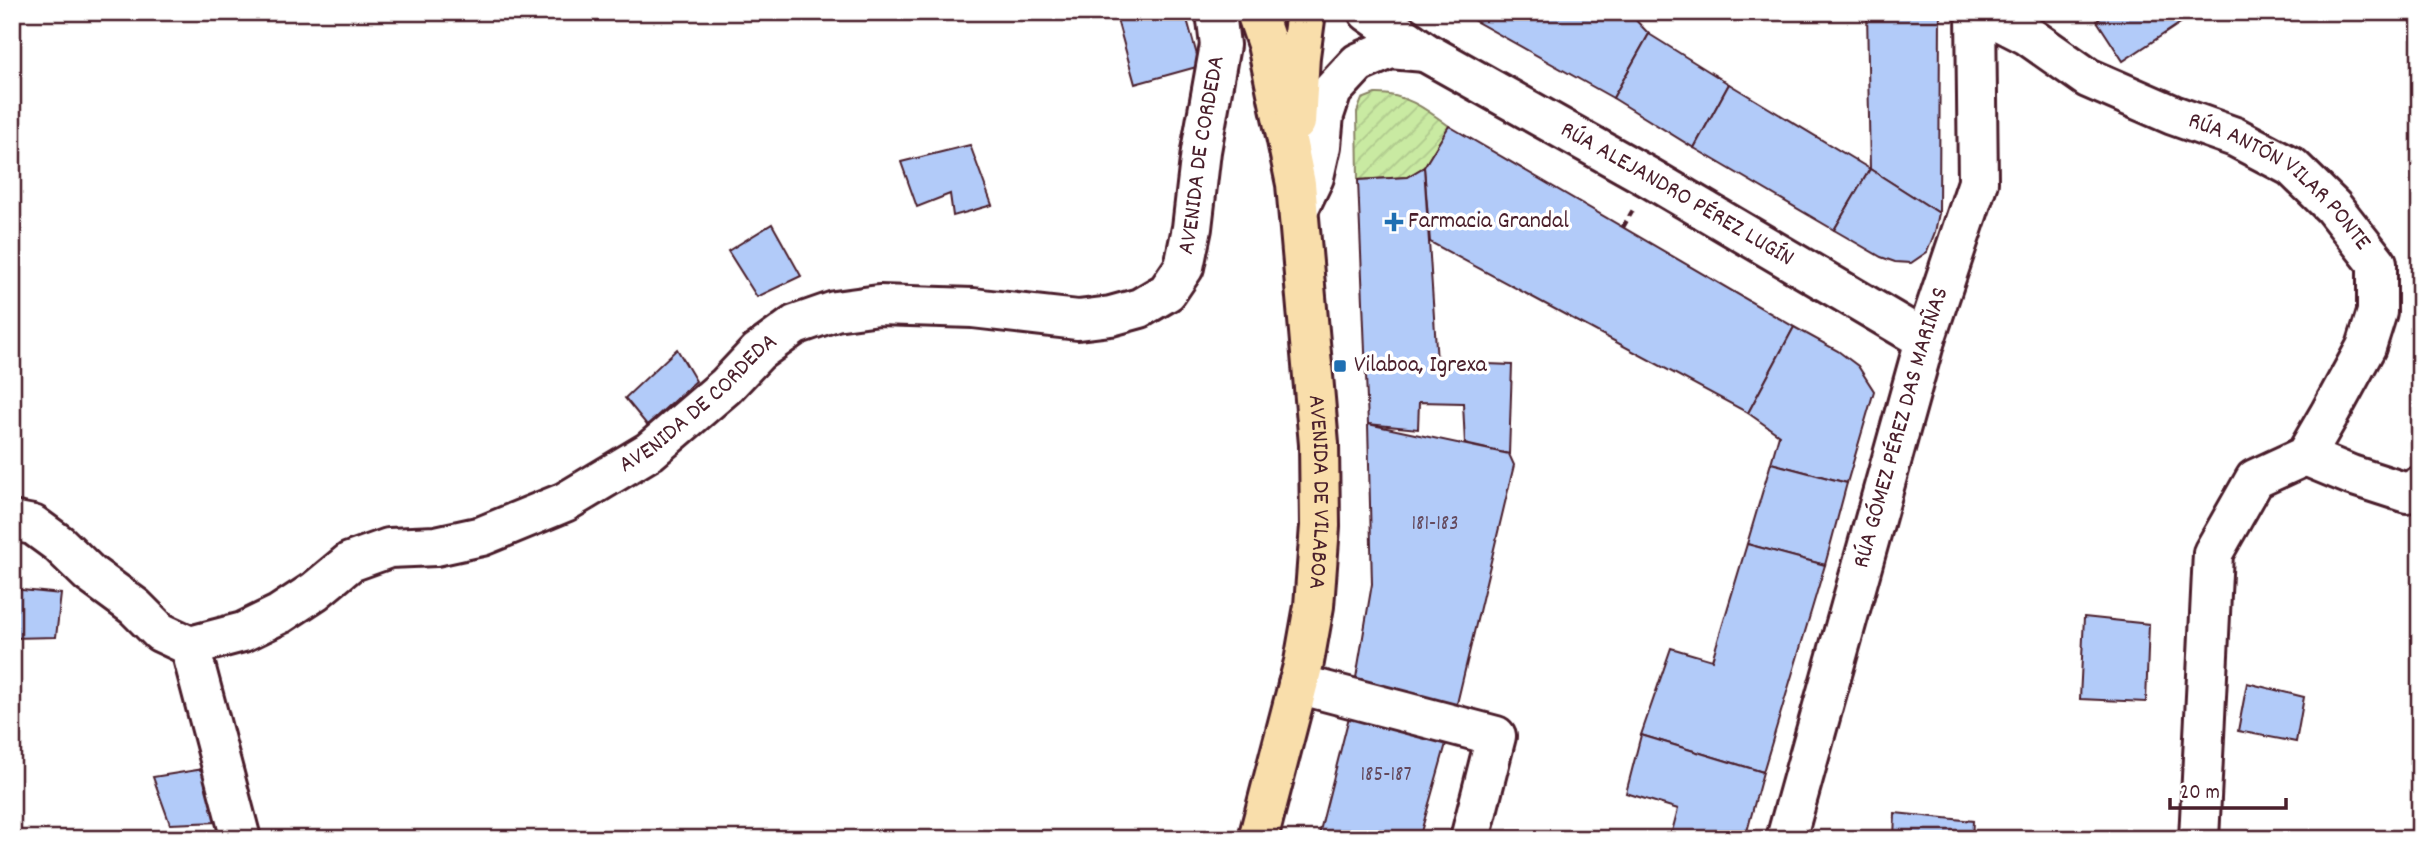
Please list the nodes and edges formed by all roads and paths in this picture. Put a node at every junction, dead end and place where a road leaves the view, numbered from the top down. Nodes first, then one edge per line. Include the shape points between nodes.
1 (1216, 12) edge
2 (1255, 12) edge
3 (1306, 12) edge
4 (1368, 12) edge
5 (1396, 12) edge
6 (1976, 12) edge
7 (1982, 12) edge
8 (1425, 52) junction
9 (1297, 196) junction
10 (1925, 340) junction
11 (2305, 456) junction
12 (2420, 486) edge
13 (12, 494) edge
14 (23, 523) edge
15 (190, 646) junction
16 (1298, 684) junction
17 (241, 839) edge
18 (1258, 839) edge
19 (1470, 839) edge
20 (1786, 839) edge
21 (2199, 839) edge

1 - 15 street, AVENIDA DE CORDEDA via 1220,45 1192,228 1184,267 1167,292 1140,308 1078,320 973,308 879,305 835,311 795,325 758,352 650,451 565,502 482,536 436,546 389,548 350,562 280,614 243,632
2 - 9 highway, AVENIDA DE VILABOA via 1267,44
3 - 9 highway, AVENIDA DE VILABOA via 1296,112
4 - 8 street, RÚA ALEJANDRO PÉREZ LUGÍN
5 - 8 street, RÚA ALEJANDRO PÉREZ LUGÍN
6 - 10 street, RÚA GÓMEZ PÉREZ DAS MARIÑAS via 1978,181
7 - 11 street, RÚA ANTÓN VILAR PONTE via 2027,35 2088,78 2173,116 2235,137 2292,167 2333,207 2377,263 2377,312 2365,346
8 - 9 street, RÚA ALEJANDRO PÉREZ LUGÍN via 1390,49 1357,63 1332,91 1314,177
8 - 10 street, RÚA ALEJANDRO PÉREZ LUGÍN
9 - 16 highway, AVENIDA DE VILABOA via 1319,444 1320,526 1314,606
10 - 20 street, RÚA GÓMEZ PÉREZ DAS MARIÑAS
11 - 12 street via 2407,493
11 - 21 street via 2255,479 2213,553
13 - 14 street
14 - 15 street via 59,544 160,632
15 - 17 street
16 - 18 highway, AVENIDA DE VILABOA
16 - 19 street via 1496,736

